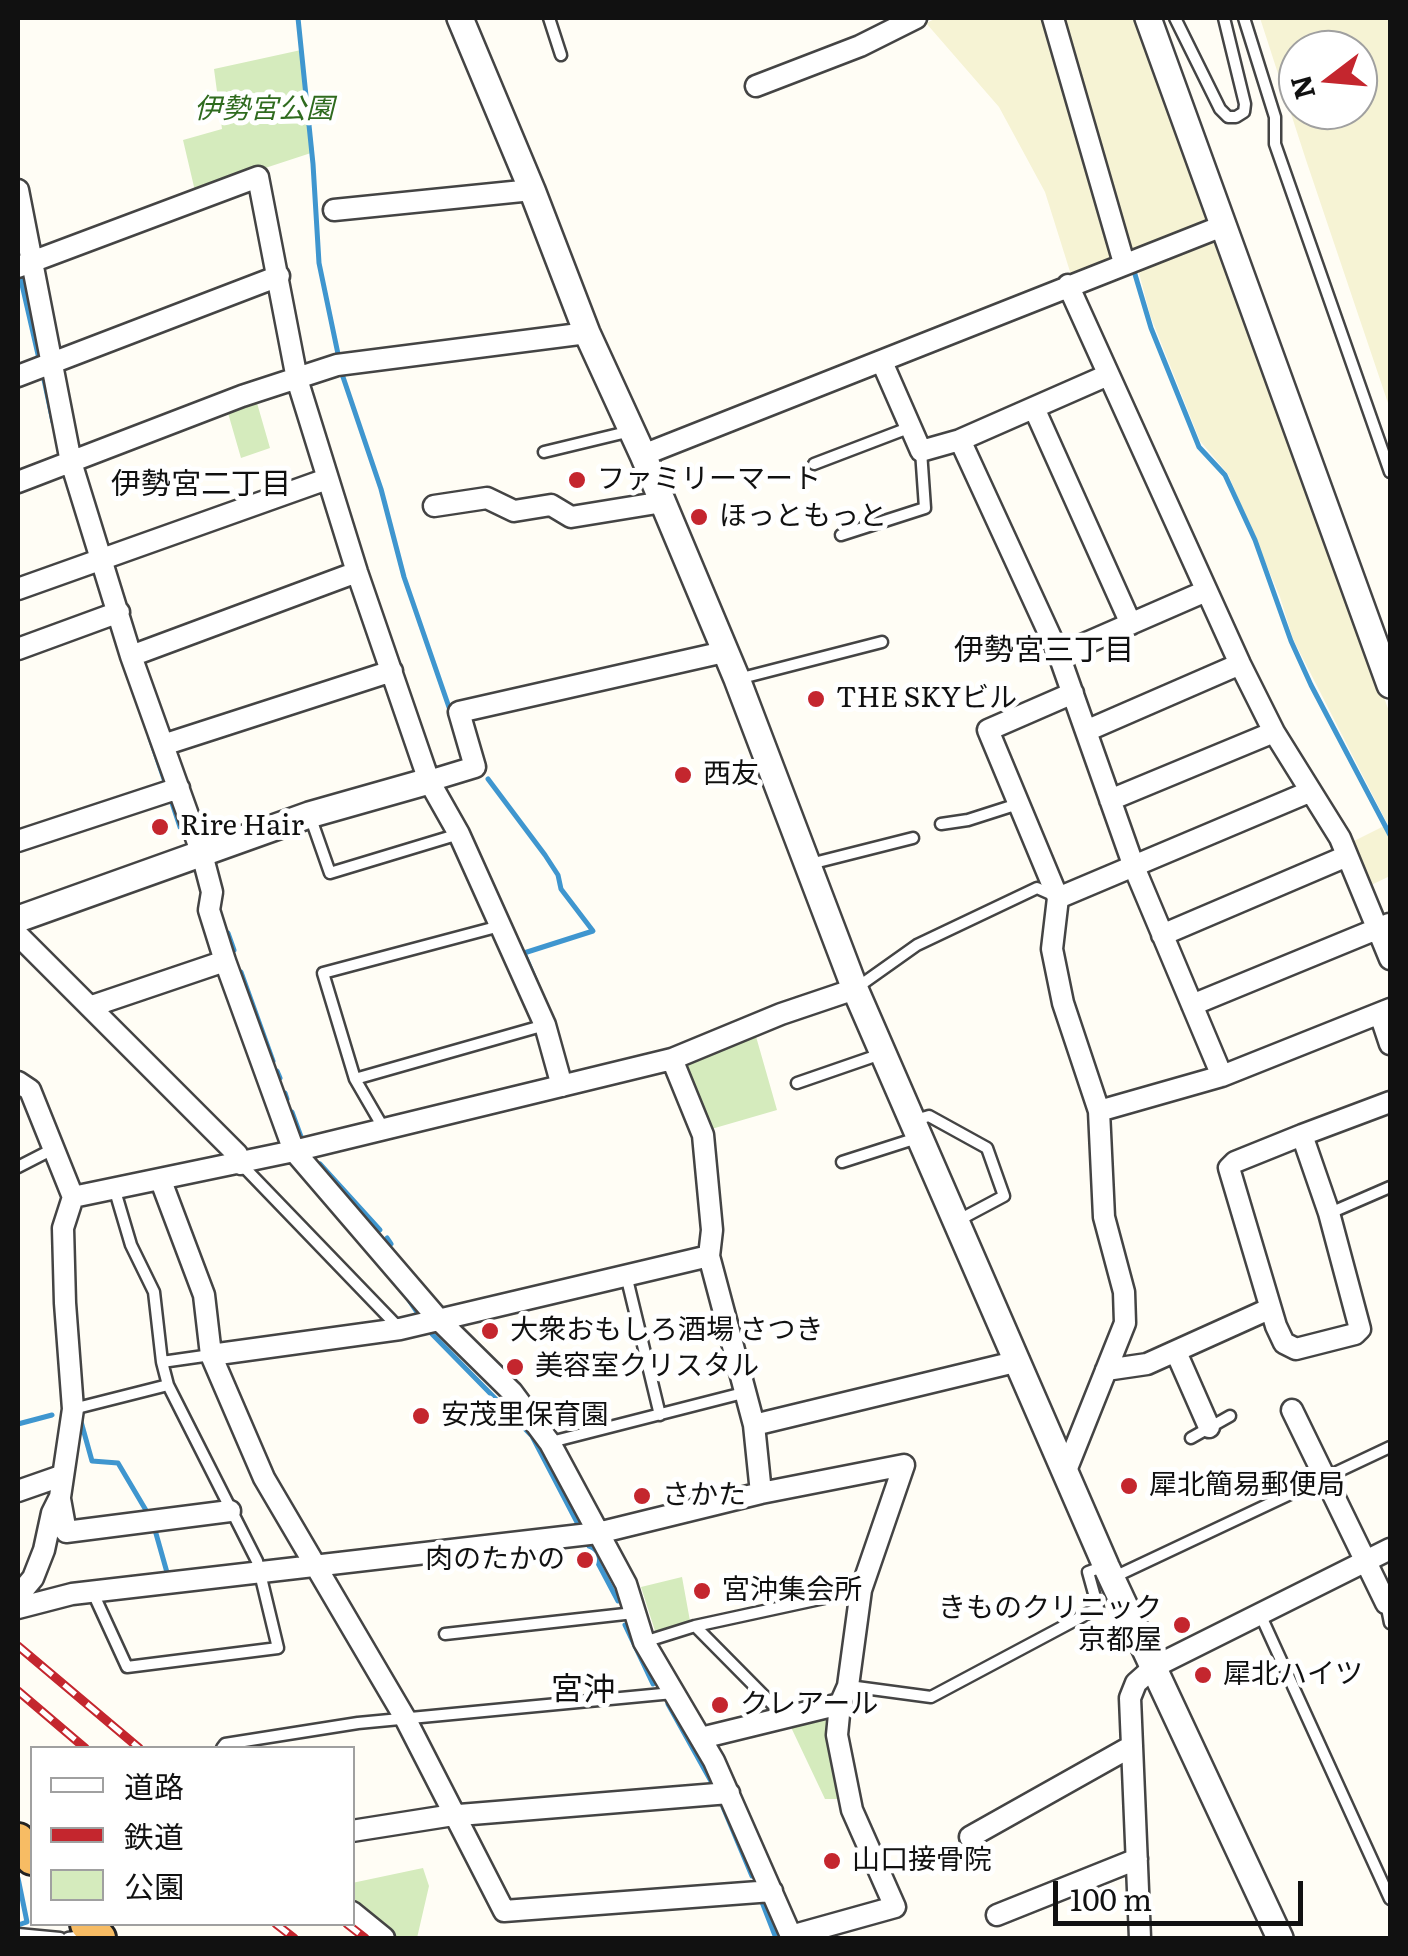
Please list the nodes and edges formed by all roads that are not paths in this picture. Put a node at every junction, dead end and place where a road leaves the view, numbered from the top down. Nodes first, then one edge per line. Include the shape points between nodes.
1 (460, 18) edge
2 (549, 18) edge
3 (916, 18) edge
4 (1053, 18) edge
5 (1148, 18) edge
6 (1175, 18) edge
7 (1224, 18) edge
8 (1244, 18) edge
9 (561, 55) dead end
10 (756, 86) dead end
11 (18, 190) edge
12 (532, 190) junction
13 (334, 210) dead end
14 (1225, 225) junction
15 (1124, 263) junction
16 (25, 264) edge
17 (279, 276) junction
18 (1068, 286) junction
19 (587, 333) junction
20 (882, 362) junction
21 (51, 364) junction
22 (18, 376) edge
23 (1108, 376) junction
24 (297, 379) junction
25 (1034, 408) junction
26 (910, 427) junction
27 (631, 431) junction
28 (960, 440) junction
29 (922, 451) junction
30 (544, 452) dead end
31 (643, 455) junction
32 (71, 462) junction
33 (814, 464) dead end
34 (1390, 472) edge
35 (327, 478) junction
36 (18, 482) edge
37 (663, 502) junction
38 (434, 506) dead end
39 (841, 535) dead end
40 (102, 558) junction
41 (357, 572) junction
42 (18, 589) edge
43 (1206, 591) junction
44 (118, 612) junction
45 (1131, 624) junction
46 (882, 642) dead end
47 (18, 649) edge
48 (724, 652) junction
49 (1059, 654) junction
50 (131, 656) junction
51 (1240, 664) junction
52 (392, 671) junction
53 (737, 679) junction
54 (1390, 685) edge
55 (1072, 694) junction
56 (1086, 731) junction
57 (1274, 732) junction
58 (163, 745) junction
59 (429, 780) junction
60 (179, 788) junction
61 (1309, 792) junction
62 (1110, 800) junction
63 (1018, 804) junction
64 (309, 815) junction
65 (941, 824) dead end
66 (459, 834) junction
67 (914, 838) dead end
68 (18, 841) edge
69 (202, 854) junction
70 (1348, 856) junction
71 (809, 864) junction
72 (1134, 867) junction
73 (1058, 898) junction
74 (18, 918) edge
75 (501, 926) junction
76 (1385, 926) edge
77 (18, 935) edge
78 (1162, 935) junction
79 (1390, 958) edge
80 (225, 961) junction
81 (855, 989) junction
82 (1192, 1005) junction
83 (92, 1006) junction
84 (1385, 1012) edge
85 (545, 1025) junction
86 (1390, 1044) edge
87 (883, 1054) junction
88 (672, 1059) junction
89 (1222, 1076) junction
90 (355, 1079) junction
91 (18, 1082) edge
92 (797, 1084) dead end
93 (562, 1086) junction
94 (1390, 1102) edge
95 (1099, 1111) junction
96 (384, 1129) junction
97 (916, 1129) junction
98 (1302, 1136) junction
99 (55, 1148) junction
100 (294, 1151) junction
101 (842, 1162) dead end
102 (240, 1164) junction
103 (18, 1166) edge
104 (161, 1181) junction
105 (1390, 1187) edge
106 (115, 1191) junction
107 (73, 1198) junction
108 (1328, 1214) junction
109 (956, 1222) junction
110 (709, 1256) junction
111 (626, 1274) junction
112 (1270, 1309) junction
113 (440, 1321) junction
114 (400, 1330) junction
115 (1176, 1352) junction
116 (211, 1355) junction
117 (162, 1362) junction
118 (1020, 1362) junction
119 (1106, 1370) junction
120 (168, 1385) junction
121 (743, 1393) junction
122 (74, 1409) junction
123 (1292, 1410) dead end
124 (660, 1415) junction
125 (1230, 1416) dead end
126 (754, 1425) junction
127 (1200, 1433) joint
128 (550, 1442) junction
129 (1390, 1446) edge
130 (1065, 1473) junction
131 (1325, 1480) junction
132 (60, 1486) junction
133 (18, 1491) edge
134 (761, 1494) junction
135 (230, 1511) junction
136 (598, 1533) junction
137 (1390, 1549) edge
138 (1368, 1560) junction
139 (318, 1566) junction
140 (260, 1571) junction
141 (1109, 1572) junction
142 (861, 1590) junction
143 (93, 1593) junction
144 (18, 1596) edge
145 (18, 1608) edge
146 (1389, 1610) edge
147 (634, 1613) junction
148 (1260, 1614) junction
149 (695, 1626) junction
150 (444, 1634) dead end
151 (644, 1642) junction
152 (1154, 1667) junction
153 (674, 1693) junction
154 (844, 1695) junction
155 (405, 1718) junction
156 (786, 1719) junction
157 (701, 1738) junction
158 (224, 1746) edge
159 (1132, 1746) junction
160 (728, 1793) junction
161 (458, 1817) junction
162 (355, 1831) edge
163 (970, 1838) dead end
164 (1137, 1858) junction
165 (772, 1891) junction
166 (1390, 1899) edge
167 (355, 1914) edge
168 (997, 1915) dead end
169 (18, 1934) edge
170 (82, 1934) edge
171 (828, 1934) edge
172 (792, 1937) edge
173 (384, 1938) edge
174 (1140, 1938) edge
175 (1280, 1938) edge

1 - 12 street
2 - 9 lane
3 - 10 street
4 - 15 street
5 - 14 street
6 - 7 lane via 1220,108 1236,117 1245,104
8 - 34 lane via 1275,118 1275,144
11 - 16 street
12 - 13 street
12 - 19 street
14 - 15 street
14 - 54 street
15 - 18 street
16 - 17 street via 258,177
16 - 21 street
17 - 21 street
17 - 24 street
18 - 20 street
18 - 23 street
19 - 24 street via 337,365
19 - 27 street
20 - 26 street
20 - 31 street
21 - 22 street
21 - 32 street
23 - 25 street
23 - 43 street
24 - 32 street
24 - 35 street
25 - 28 street
25 - 45 street
26 - 29 street
26 - 33 lane
27 - 30 lane
27 - 31 street
28 - 29 street
28 - 49 street
29 - 39 lane via 925,508
31 - 37 street
32 - 36 street
32 - 40 street
35 - 40 street
35 - 41 street
37 - 38 street via 572,517 551,505 514,511 486,498
37 - 48 street
40 - 42 street
40 - 44 street
41 - 50 street
41 - 52 street
43 - 45 street
43 - 51 street
44 - 47 street
44 - 50 street
45 - 49 street
46 - 53 lane
48 - 53 street
48 - 59 street via 459,712 475,768
49 - 55 street
50 - 58 street
51 - 56 street
51 - 57 street
52 - 58 street
52 - 59 street
53 - 71 street
55 - 56 street
55 - 63 street via 988,730
56 - 62 street
57 - 61 street
57 - 62 street
58 - 60 street
59 - 64 street
59 - 66 street
60 - 68 street
60 - 69 street
61 - 70 street
61 - 72 street
62 - 72 street
63 - 65 lane
63 - 73 street
64 - 66 lane via 330,873
64 - 69 street
66 - 75 street
67 - 71 lane
69 - 74 street
69 - 80 street
70 - 76 street
70 - 78 street
71 - 81 street
72 - 73 street
72 - 78 street
73 - 81 lane via 1037,888 918,945
73 - 95 street via 1052,949
75 - 85 street
75 - 90 lane via 323,973
76 - 79 street
76 - 82 street
77 - 83 street
78 - 82 street
80 - 83 street
80 - 100 street
81 - 87 street
81 - 88 street
82 - 89 street
83 - 102 street
84 - 86 street
84 - 89 street
85 - 90 lane
85 - 93 street
87 - 92 lane
87 - 97 street
88 - 93 street
88 - 110 street via 703,1135
89 - 95 street
90 - 96 lane
91 - 99 street via 30,1090
93 - 96 street
94 - 98 street
95 - 119 street via 1104,1217 1124,1292 1125,1323
96 - 100 street
97 - 101 lane
97 - 109 street
97 - 109 lane via 929,1116 987,1148 1004,1196
98 - 108 street
98 - 112 street via 1229,1168
99 - 103 lane
99 - 107 street
100 - 102 street
100 - 113 street
102 - 104 street
102 - 114 lane
104 - 106 street
104 - 116 street via 204,1295
105 - 108 lane
106 - 107 street
106 - 117 lane via 154,1292
107 - 122 street via 63,1228
108 - 112 street via 1360,1330 1296,1350 1284,1343
109 - 118 street
110 - 111 street
110 - 121 street
111 - 113 street
111 - 124 lane
112 - 115 street
113 - 114 street
113 - 128 street via 512,1392
114 - 116 street
115 - 119 street
115 - 127 street
116 - 117 lane
116 - 139 street via 264,1478
117 - 120 lane
118 - 126 street
118 - 130 street
119 - 130 street
120 - 122 lane
120 - 135 lane
121 - 124 lane
121 - 126 street
122 - 132 street
123 - 131 street
124 - 128 lane
125 - 127 lane
126 - 134 street
128 - 136 street
129 - 131 lane
130 - 141 street
131 - 138 street
131 - 141 lane
132 - 133 street
132 - 135 street via 66,1532
132 - 144 street via 33,1578
134 - 136 street
134 - 142 street via 904,1465
135 - 140 lane
136 - 139 street
136 - 147 street
137 - 138 street
138 - 146 street
138 - 148 street
139 - 140 street
139 - 155 street
140 - 143 street
140 - 143 lane via 278,1648 127,1667
141 - 152 street
141 - 154 lane via 1088,1572 1098,1608 931,1697
142 - 149 lane
142 - 154 street
143 - 145 street
147 - 150 lane
147 - 151 street
148 - 152 street
148 - 166 lane
149 - 151 lane
149 - 156 lane
151 - 153 street
152 - 159 street via 1130,1698
152 - 175 street
153 - 155 lane
153 - 157 street
154 - 156 street
154 - 171 street via 837,1735 852,1810 895,1907
155 - 158 lane
155 - 161 street
156 - 157 street
157 - 160 street
159 - 163 street
159 - 164 street
160 - 161 street
160 - 165 street
161 - 162 street
161 - 165 street via 504,1911
164 - 168 street
164 - 174 street
165 - 172 street
167 - 173 street
169 - 170 lane
171 - 172 street

